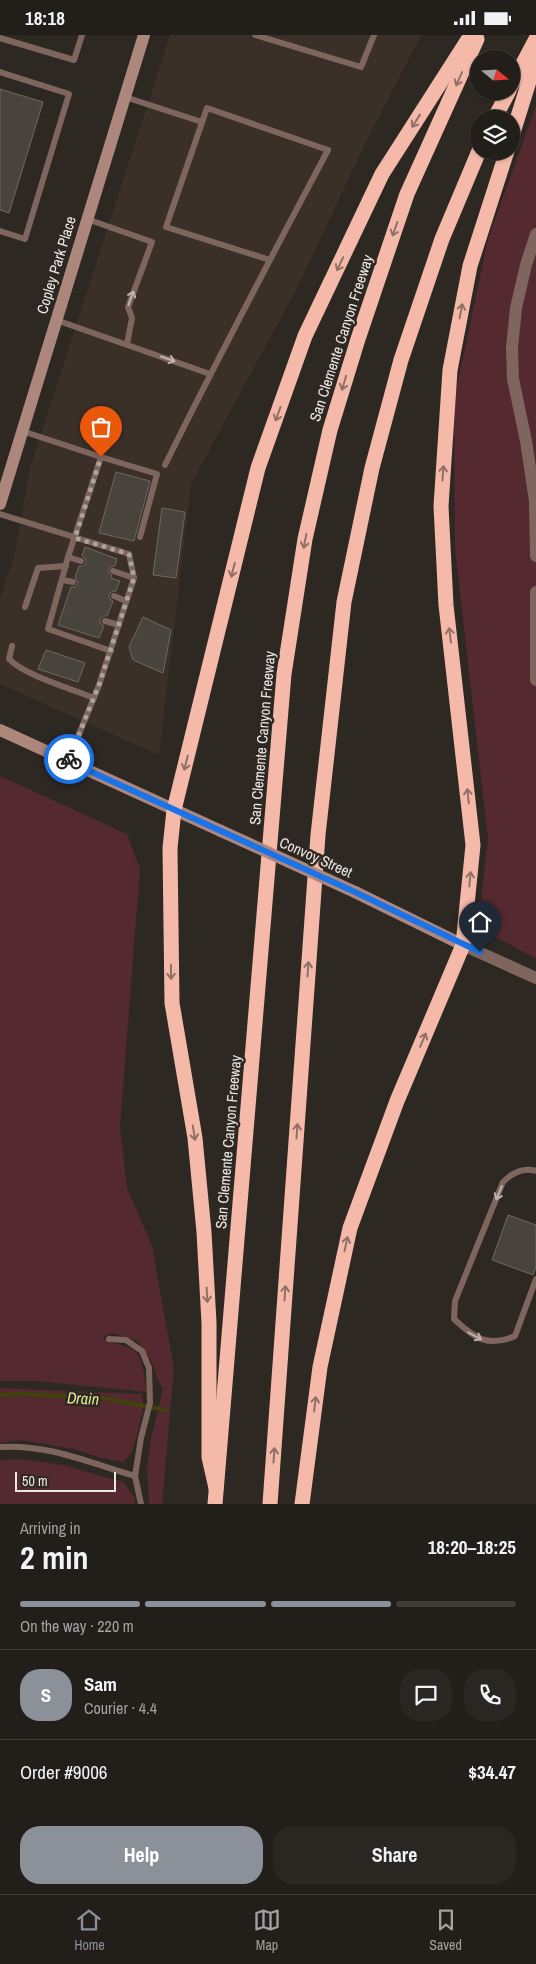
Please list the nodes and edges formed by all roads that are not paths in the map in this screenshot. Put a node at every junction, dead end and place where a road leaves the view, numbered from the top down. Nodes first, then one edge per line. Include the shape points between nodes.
1 (82, 35) edge
2 (144, 35) edge
3 (255, 35) edge
4 (374, 35) edge
5 (470, 35) edge
6 (479, 35) edge
7 (0, 38) edge
8 (536, 39) edge
9 (536, 59) edge
10 (520, 69) edge
11 (0, 72) edge
12 (125, 97) junction
13 (520, 110) edge
14 (202, 122) junction
15 (475, 160) edge
16 (504, 160) edge
17 (87, 219) junction
18 (0, 231) edge
19 (536, 234) edge
20 (270, 261) junction
21 (56, 320) junction
22 (127, 345) junction
23 (210, 374) junction
24 (22, 431) junction
25 (101, 457) junction
26 (165, 465) dead end
27 (0, 504) edge
28 (0, 515) edge
29 (140, 537) dead end
30 (75, 538) junction
31 (536, 556) edge
32 (68, 557) junction
33 (81, 561) dead end
34 (66, 566) junction
35 (114, 571) dead end
36 (134, 578) junction
37 (63, 580) junction
38 (73, 582) dead end
39 (536, 592) edge
40 (114, 596) dead end
41 (126, 601) junction
42 (56, 604) junction
43 (26, 607) dead end
44 (64, 607) dead end
45 (105, 621) dead end
46 (119, 625) junction
47 (12, 645) dead end
48 (111, 651) junction
49 (536, 680) edge
50 (94, 698) junction
51 (0, 730) edge
52 (68, 761) junction
53 (174, 810) junction
54 (463, 945) junction
55 (536, 978) edge
56 (536, 1171) edge
57 (536, 1279) edge
58 (109, 1339) dead end
59 (0, 1447) edge
60 (135, 1476) junction
61 (216, 1488) junction
62 (142, 1504) edge
63 (215, 1504) edge
64 (270, 1504) edge
65 (302, 1504) edge

1 - 7 lane via 74,60
2 - 12 main road, Copley Park Place
3 - 4 lane via 361,67
5 -> 53 highway via 382,174 305,336 258,468
6 -> 61 highway, San Clemente Canyon Freeway via 407,194 330,430 305,539 284,674
8 - 10 highway
9 - 13 highway
11 - 18 lane via 69,94 26,239
12 - 14 lane
12 - 17 main road, Copley Park Place
14 - 20 lane via 166,227
14 - 20 lane via 207,108 328,150
64 -> 15 highway via 318,835 344,602 372,468 401,360 442,239
54 -> 16 highway via 473,845 446,605 441,506 450,370 470,266
17 - 21 main road, Copley Park Place
22 -> 17 lane via 132,318 128,307 152,242
19 - 31 street via 516,309 512,348 513,379 535,501
20 - 23 lane
21 - 22 lane
21 - 24 main road, Copley Park Place
22 -> 23 lane
23 - 26 lane
24 - 25 lane
24 - 27 main road, Copley Park Place
25 - 29 lane via 157,474
25 - 30 lane
28 - 30 lane
30 - 32 lane
30 - 36 lane via 129,554
32 - 33 lane
32 - 34 lane
34 - 37 lane
34 - 43 lane via 38,568
35 - 36 lane
36 - 41 lane
37 - 38 lane
37 - 42 lane
39 - 49 street
40 - 41 lane
41 - 46 lane
42 - 44 lane
42 - 48 lane via 48,629
45 - 46 lane
46 - 48 lane
47 - 50 lane via 10,659 13,663 32,674
48 - 50 lane
50 - 52 lane
51 - 52 main road, Convoy Street
52 - 53 main road, Convoy Street
53 - 54 main road, Convoy Street, bridge
53 -> 61 highway via 170,848 172,1003 196,1147 204,1232 209,1323 210,1457
54 - 55 street, Convoy Street
65 -> 54 highway via 320,1367 350,1229 397,1101
56 -> 57 lane via 512,1173 503,1182 455,1301 454,1319 467,1332 484,1341 502,1342 515,1336
58 - 60 lane via 126,1340 142,1351 149,1368 150,1403
59 - 60 lane via 45,1449
60 - 62 lane
61 - 63 highway, San Clemente Canyon Freeway

